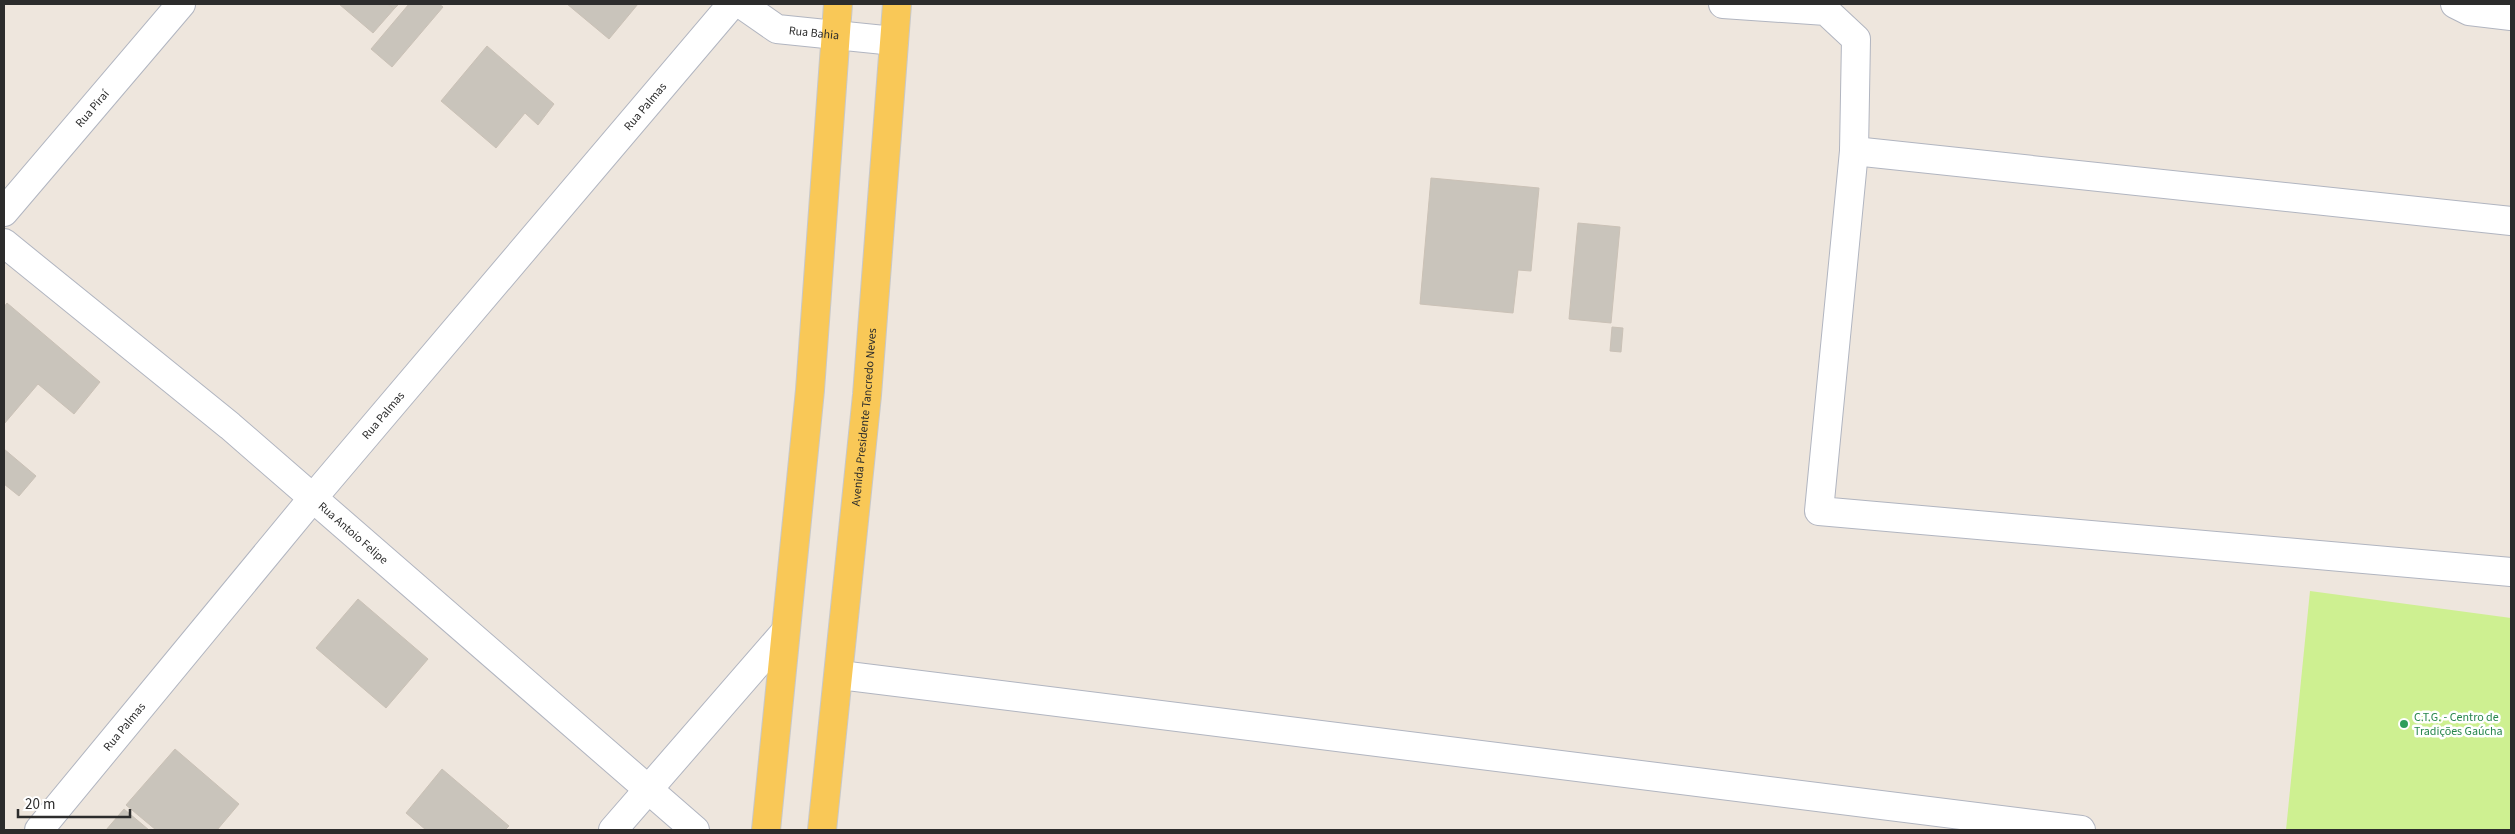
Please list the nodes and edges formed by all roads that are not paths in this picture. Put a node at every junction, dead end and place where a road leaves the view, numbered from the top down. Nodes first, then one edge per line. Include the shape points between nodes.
1 (181, 4) edge
2 (732, 4) edge
3 (741, 4) edge
4 (838, 4) edge
5 (897, 4) edge
6 (1723, 4) edge
7 (2456, 4) edge
8 (2511, 16) edge
9 (835, 36) junction
10 (894, 41) junction
11 (1854, 151) junction
12 (4, 212) edge
13 (2511, 221) edge
14 (4, 243) edge
15 (312, 499) junction
16 (2511, 572) edge
17 (785, 632) junction
18 (840, 674) junction
19 (649, 790) junction
20 (39, 830) edge
21 (614, 830) edge
22 (695, 830) edge
23 (766, 830) edge
24 (822, 830) edge
25 (2081, 830) edge

1 - 12 street, Rua Piraí
2 - 15 street, Rua Palmas
3 - 9 street, Rua Bahia via 777,28
4 - 9 main road
5 - 10 main road, Avenida Presidente Tancredo Neves
6 - 11 street via 1826,11 1856,39
7 - 8 street via 2469,11
9 - 10 street, Rua Bahia
9 - 17 main road via 810,390
10 - 18 main road, Avenida Presidente Tancredo Neves via 868,395
11 - 13 street
11 - 16 street via 1819,511
14 - 15 street, Rua Antoio Felipe via 230,426
15 - 19 street, Rua Antoio Felipe
15 - 20 street, Rua Palmas
17 - 19 street
17 - 23 main road
18 - 24 main road, Avenida Presidente Tancredo Neves
18 - 25 street
19 - 21 street
19 - 22 street, Rua Antoio Felipe

